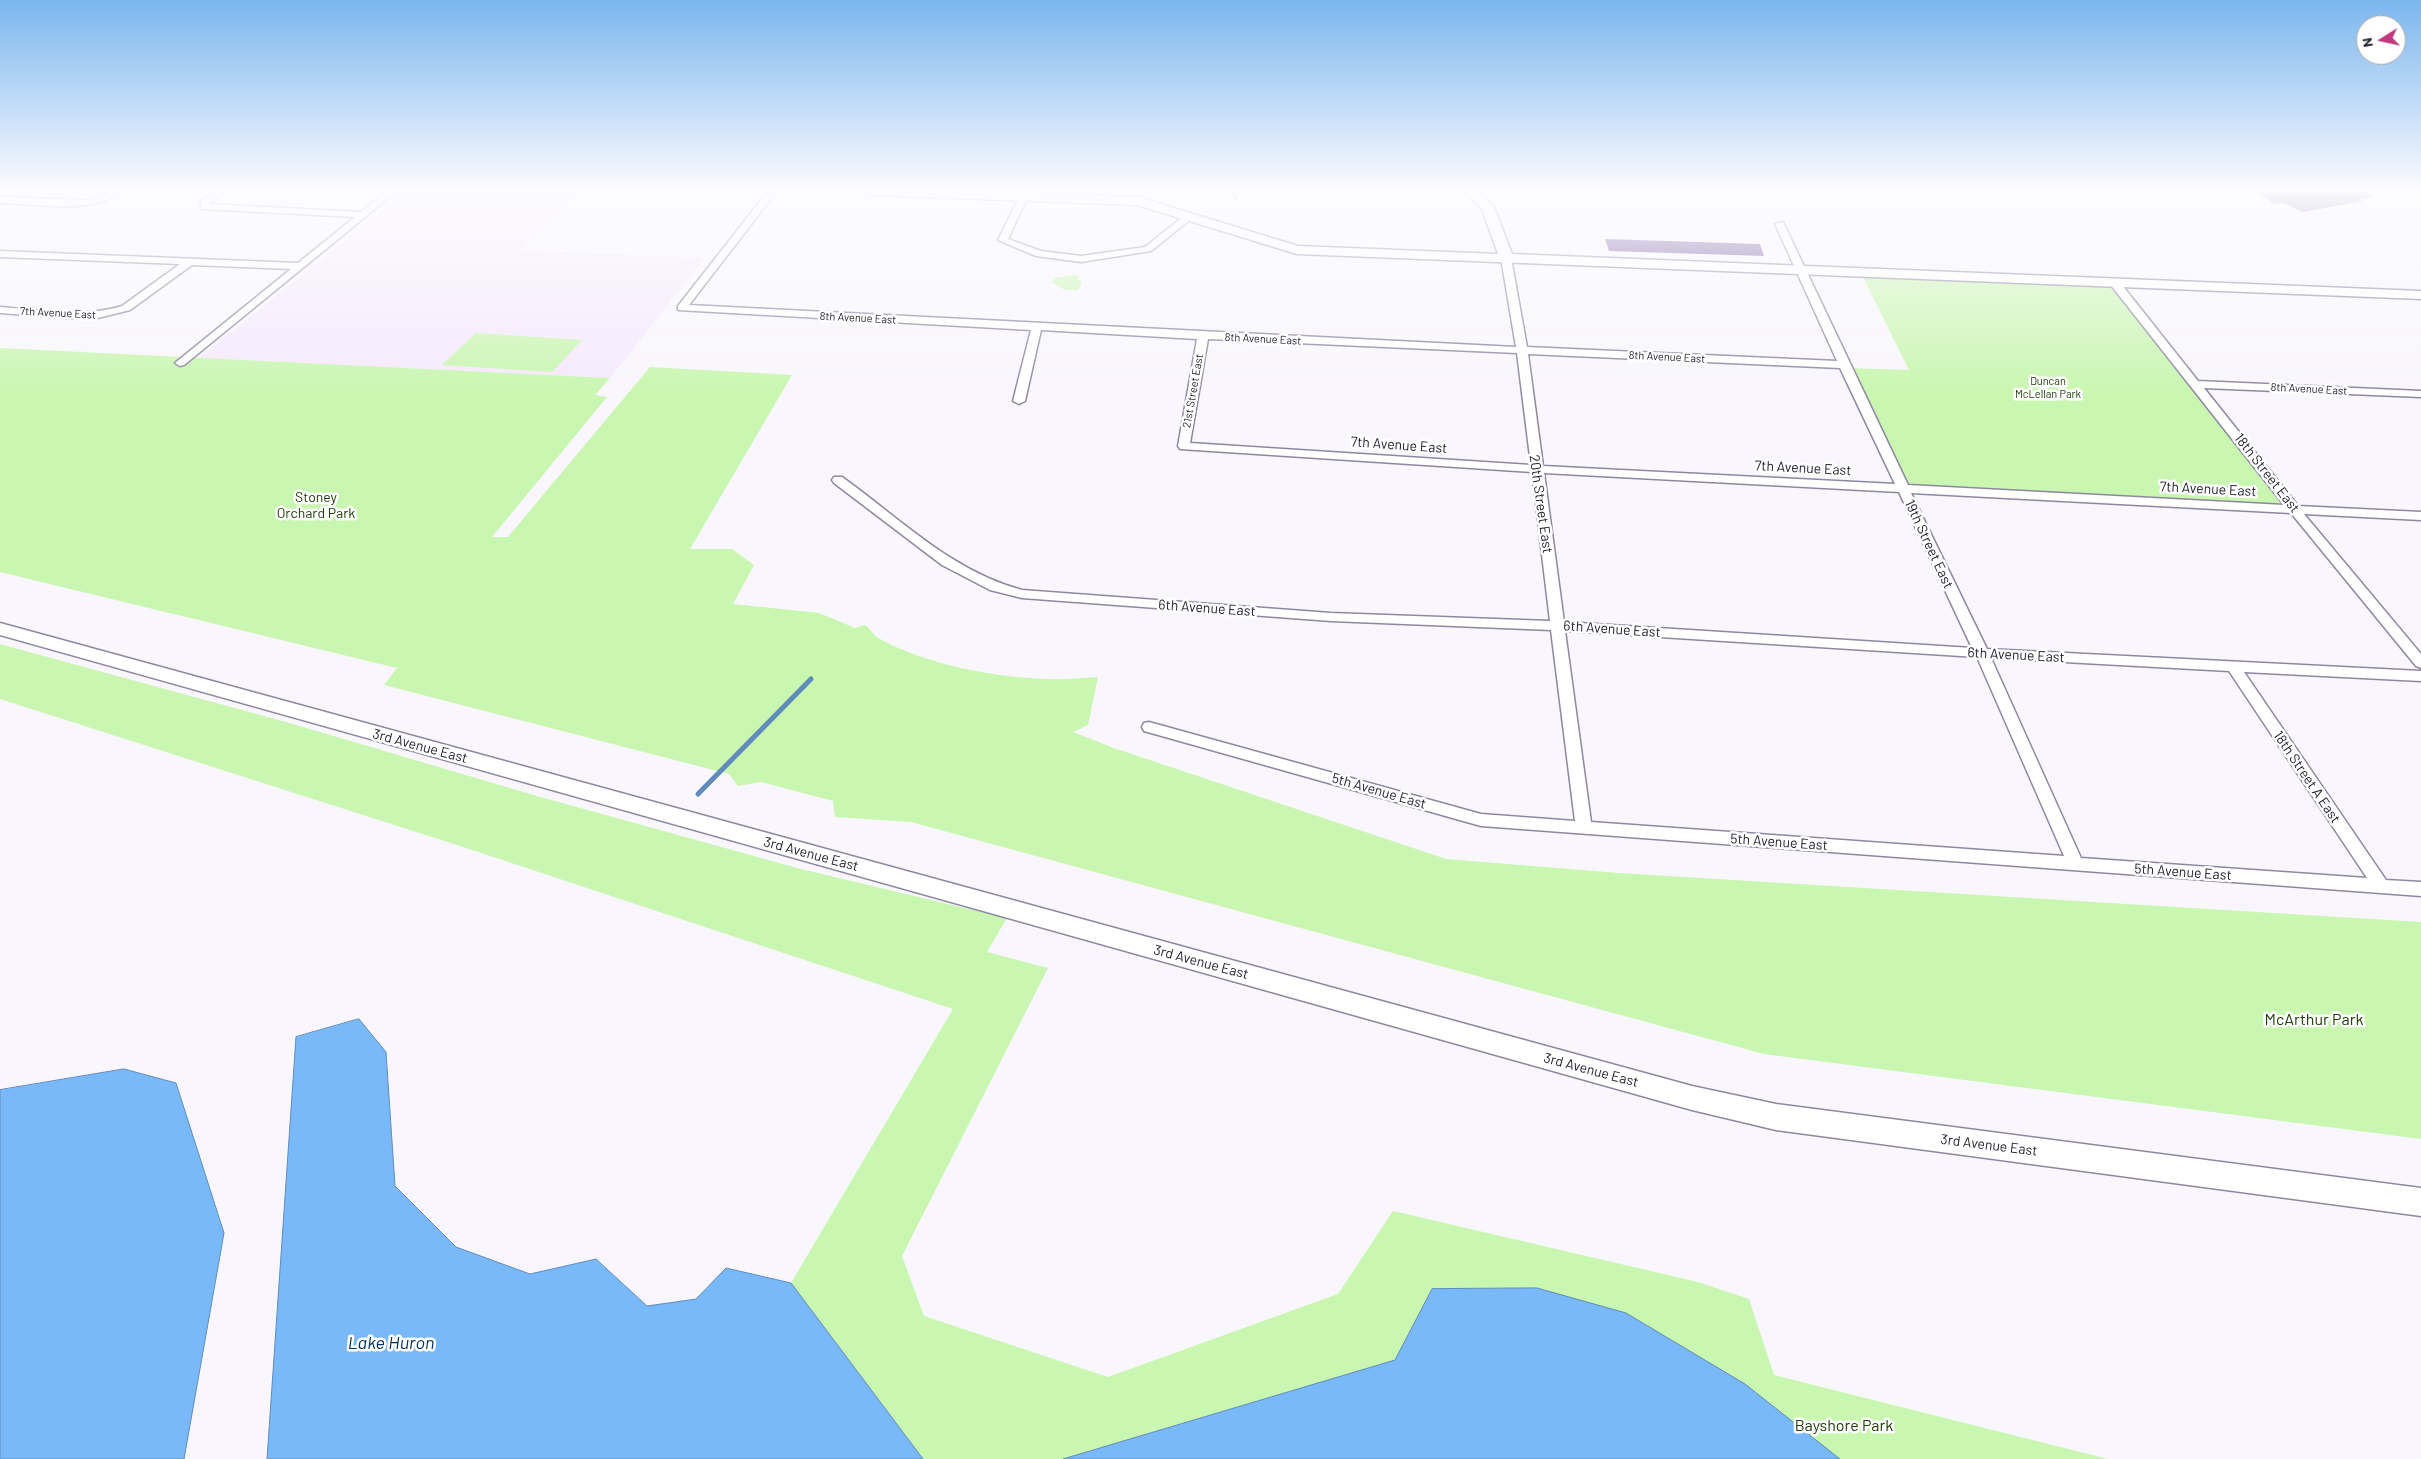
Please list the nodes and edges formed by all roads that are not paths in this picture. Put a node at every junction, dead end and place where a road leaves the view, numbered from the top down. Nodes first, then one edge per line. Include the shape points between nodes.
1 (139, 259) edge
2 (309, 259) edge
3 (720, 259) edge
4 (1506, 259) edge
5 (1535, 259) edge
6 (1797, 259) edge
7 (191, 261) junction
8 (300, 266) junction
9 (1802, 269) junction
10 (2114, 282) junction
11 (2421, 294) edge
12 (0, 310) edge
13 (1037, 327) junction
14 (1203, 336) junction
15 (1522, 351) junction
16 (180, 363) dead end
17 (1844, 365) junction
18 (2197, 384) junction
19 (2421, 394) edge
20 (1019, 401) dead end
21 (1184, 446) joint
22 (1536, 469) junction
23 (838, 480) dead end
24 (1903, 489) junction
25 (2294, 509) junction
26 (2421, 516) edge
27 (1557, 626) junction
28 (0, 629) edge
29 (1982, 653) junction
30 (2421, 663) edge
31 (2234, 668) junction
32 (2421, 676) edge
33 (1149, 727) dead end
34 (1584, 827) junction
35 (2076, 864) junction
36 (2381, 886) junction
37 (2421, 889) edge
38 (2421, 1202) edge

1 - 7 street
2 - 8 street
3 - 13 street, 8th Avenue East via 682,308
4 - 15 street, 20th Street East
5 - 9 street
6 - 9 street, 19th Street East
7 - 8 street
7 - 12 street, 7th Avenue East via 115,313 93,315
8 - 16 street
9 - 10 street
9 - 17 street, 19th Street East
10 - 11 street
10 - 18 street, 18th Street East
13 - 14 street, 8th Avenue East
13 - 20 street
14 - 15 street, 8th Avenue East
14 - 21 street, 21st Street East
15 - 17 street, 8th Avenue East
15 - 22 street, 20th Street East
17 - 24 street, 19th Street East
18 - 19 street, 8th Avenue East
18 - 25 street, 18th Street East
21 - 22 street, 7th Avenue East
22 - 24 street, 7th Avenue East
22 - 27 street, 20th Street East
23 - 27 street, 6th Avenue East via 875,505 939,560 974,580 1007,591 1331,617
24 - 25 street, 7th Avenue East
24 - 29 street, 19th Street East
25 - 26 street, 7th Avenue East
25 - 30 street, 18th Street East
27 - 29 street, 6th Avenue East
27 - 34 street, 20th Street East
28 - 38 street, 3rd Avenue East via 1692,1098 1776,1117
29 - 31 street, 6th Avenue East
29 - 35 street, 19th Street East
31 - 32 street, 6th Avenue East
31 - 36 street, 18th Street A East
33 - 34 street, 5th Avenue East via 1481,820
34 - 35 street, 5th Avenue East
35 - 36 street, 5th Avenue East
36 - 37 street, 5th Avenue East

